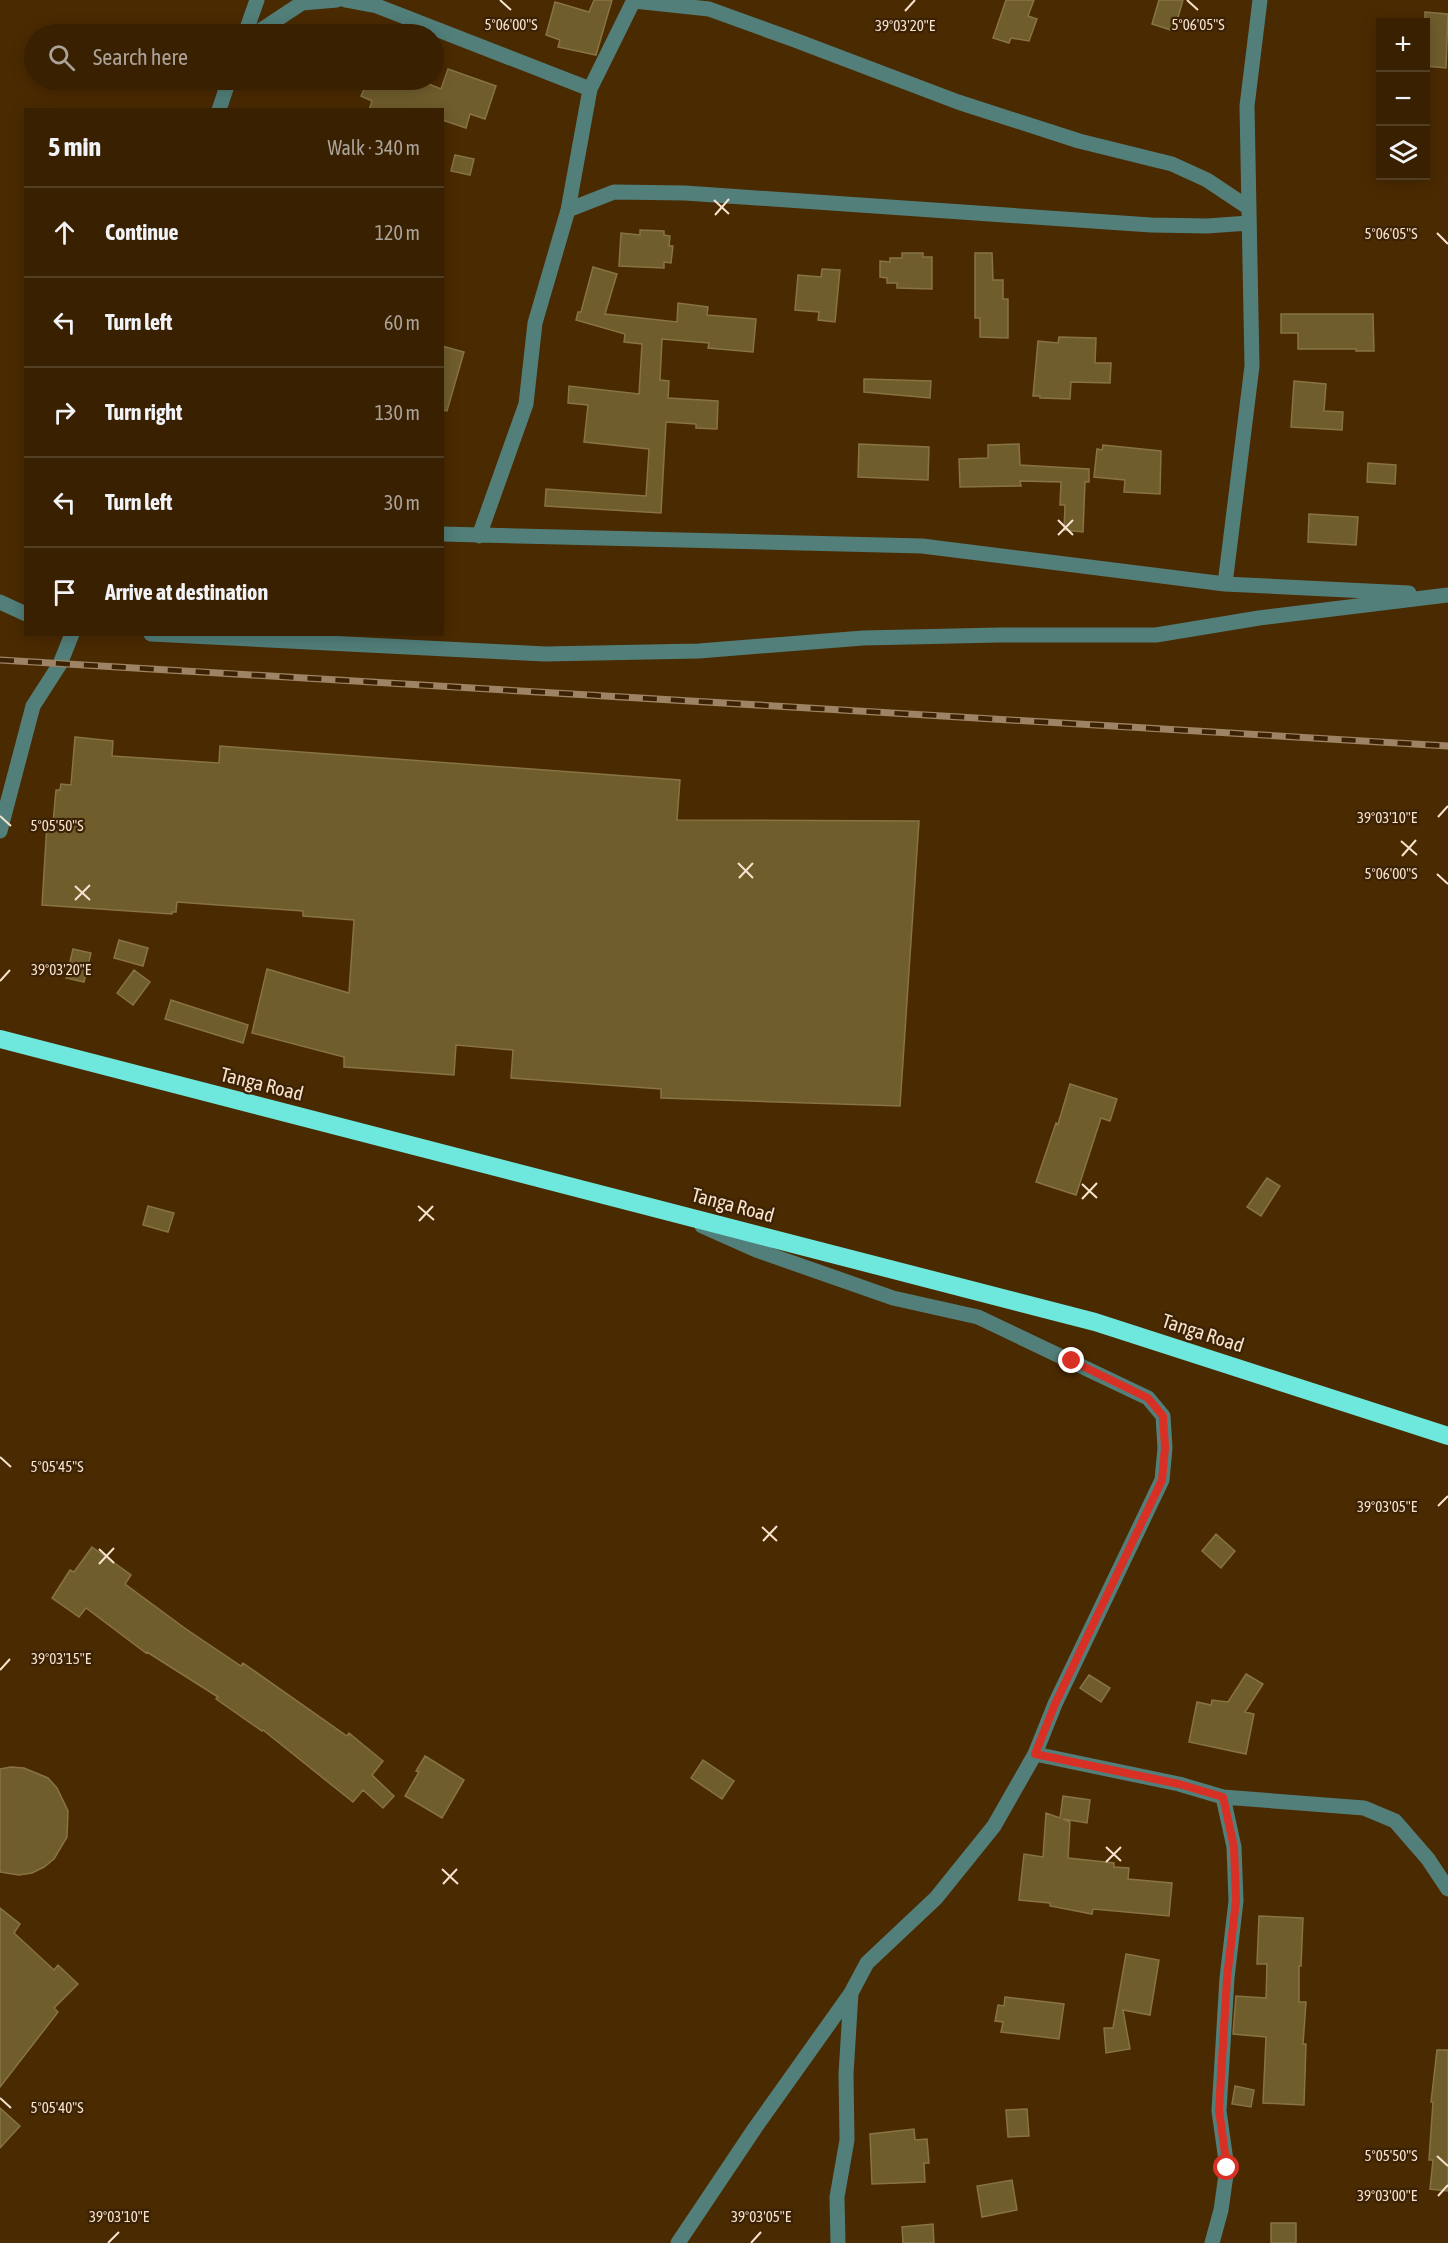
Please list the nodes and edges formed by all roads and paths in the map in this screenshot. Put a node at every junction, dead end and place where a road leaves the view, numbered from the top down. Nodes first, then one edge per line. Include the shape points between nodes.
1 (257, 0) edge
2 (336, 0) edge
3 (345, 0) edge
4 (1260, 0) edge
5 (634, 1) edge
6 (249, 24) edge
7 (270, 24) edge
8 (424, 24) edge
9 (444, 32) edge
10 (590, 88) junction
11 (226, 90) edge
12 (220, 108) edge
13 (568, 210) junction
14 (1249, 215) junction
15 (444, 534) edge
16 (479, 536) junction
17 (1225, 584) junction
18 (1448, 595) edge
19 (0, 602) edge
20 (24, 613) edge
21 (71, 636) edge
22 (190, 636) edge
23 (0, 831) edge
24 (0, 1039) edge
25 (672, 1213) junction
26 (1448, 1436) edge
27 (1035, 1754) junction
28 (1223, 1797) junction
29 (1448, 1889) edge
30 (851, 1993) junction
31 (678, 2243) edge
32 (838, 2243) edge
33 (1212, 2243) edge

1 - 6 street
2 - 7 street via 302,3
3 - 8 street via 377,6
4 - 14 street via 1246,106
5 - 10 street
5 - 14 street via 709,9 958,102 1079,141 1172,164 1207,180
9 - 10 street
10 - 13 street
11 - 12 street
13 - 14 street via 614,192 685,193 1151,225 1207,226
13 - 16 street via 534,323 526,404
14 - 17 street via 1252,366
15 - 16 street
16 - 17 street via 922,546
17 - 18 street
18 - 22 street via 1156,635 863,638 699,651 545,654
19 - 20 street
21 - 23 street via 60,664 33,706
24 - 25 highway, Tanga Road
25 - 26 highway, Tanga Road via 1095,1322
25 - 27 street via 756,1250 893,1298 978,1317 1148,1398 1163,1416 1162,1480
27 - 28 street
27 - 30 street via 994,1826 936,1898 867,1963
28 - 29 street via 1364,1808 1395,1821
28 - 33 street via 1234,1847 1236,1901 1219,2110 1227,2168
30 - 31 street
30 - 32 street via 847,2140 837,2197

